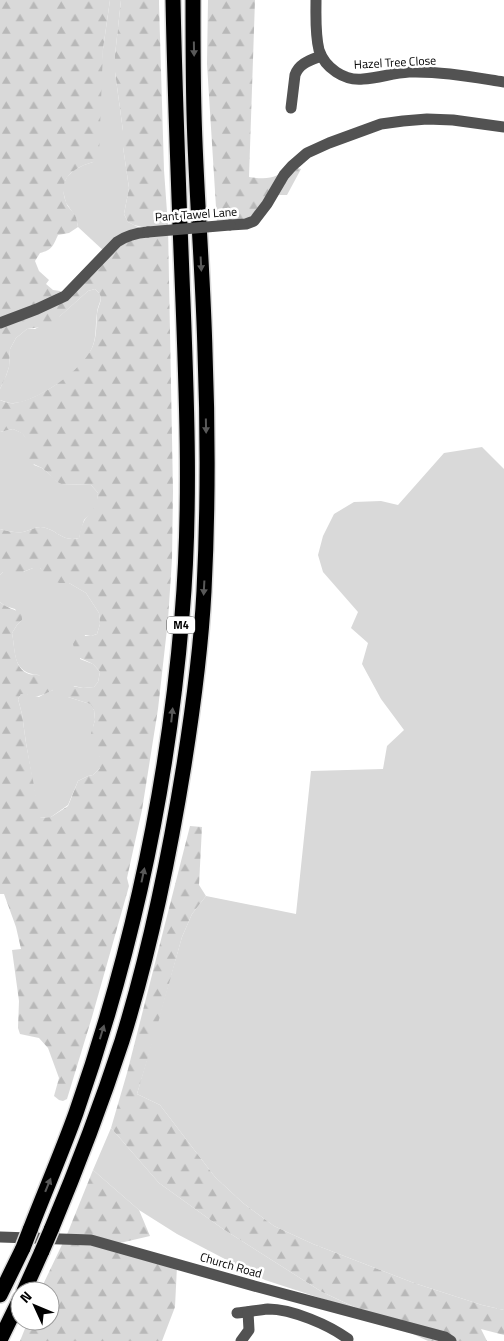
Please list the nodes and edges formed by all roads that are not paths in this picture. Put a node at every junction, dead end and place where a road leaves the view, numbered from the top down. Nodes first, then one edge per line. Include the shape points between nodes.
1 (173, 0) edge
2 (193, 0) edge
3 (316, 0) edge
4 (322, 56) junction
5 (504, 82) edge
6 (292, 108) dead end
7 (504, 127) edge
8 (0, 323) edge
9 (0, 1237) edge
10 (28, 1281) edge
11 (0, 1295) edge
12 (10, 1320) edge
13 (348, 1339) dead end
14 (0, 1340) edge
15 (241, 1341) edge
16 (451, 1341) edge

11 -> 1 highway, M4, bridge via 23,1248 76,1113 115,989 158,804 171,719 182,616 188,472
2 -> 10 highway, M4, bridge via 194,113 206,352 207,515 204,595 191,720 165,873 122,1040 74,1176
3 - 4 street
4 - 5 street, Hazel Tree Close via 334,71 353,79 419,72
4 - 6 street via 297,70
7 - 8 street, Pant Tawel Lane, bridge via 427,119 380,124 307,153 284,175 254,221 125,237 65,296
9 - 16 street, Church Road via 92,1240
12 - 14 highway
13 - 15 street via 331,1327 292,1313 269,1309 242,1313 249,1330

